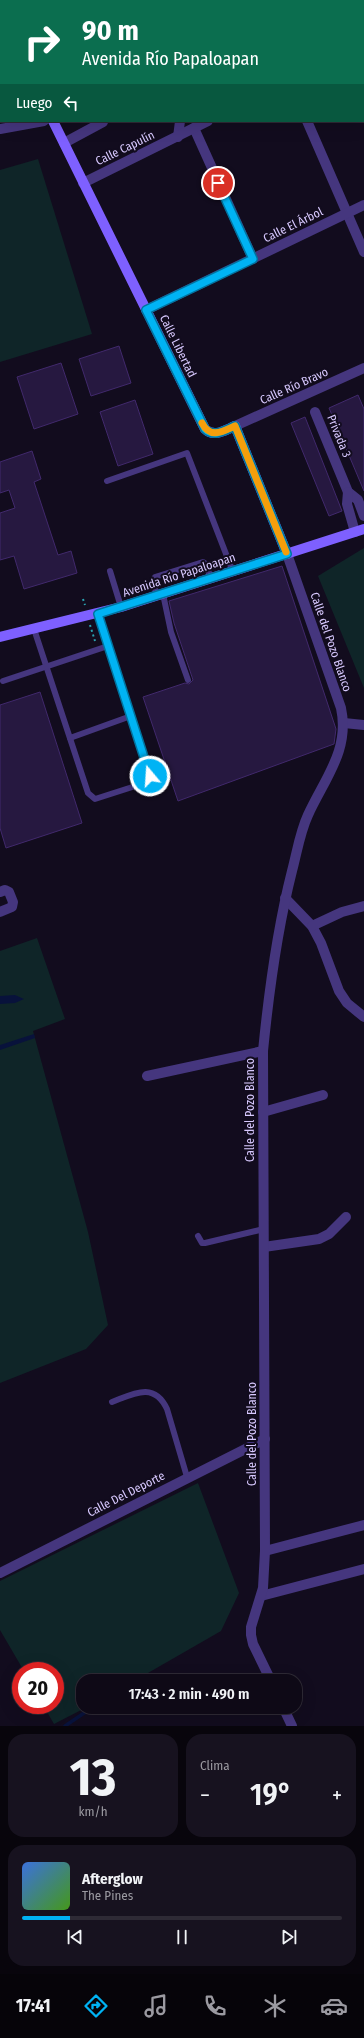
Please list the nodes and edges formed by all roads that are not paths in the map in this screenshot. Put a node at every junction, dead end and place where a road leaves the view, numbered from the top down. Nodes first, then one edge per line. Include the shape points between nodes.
1 (38, 122) edge
2 (54, 122) edge
3 (103, 122) dead end
4 (180, 122) edge
5 (206, 122) edge
6 (307, 122) edge
7 (194, 128) junction
8 (0, 129) edge
9 (178, 137) junction
10 (64, 143) junction
11 (83, 183) junction
12 (364, 206) edge
13 (347, 213) junction
14 (364, 252) edge
15 (253, 259) junction
16 (146, 310) junction
17 (364, 368) edge
18 (315, 412) dead end
19 (235, 426) junction
20 (107, 481) dead end
21 (348, 492) junction
22 (364, 516) edge
23 (360, 530) edge
24 (287, 554) junction
25 (110, 571) dead end
26 (233, 572) junction
27 (211, 579) junction
28 (160, 595) junction
29 (121, 607) junction
30 (98, 614) junction
31 (34, 629) junction
32 (0, 637) edge
33 (108, 646) junction
34 (46, 667) junction
35 (188, 680) dead end
36 (3, 681) dead end
37 (131, 716) junction
38 (344, 723) junction
39 (364, 725) edge
40 (70, 738) junction
41 (0, 892) edge
42 (285, 898) junction
43 (364, 906) edge
44 (0, 912) edge
45 (312, 926) junction
46 (364, 1017) edge
47 (263, 1051) junction
48 (147, 1076) dead end
49 (323, 1095) dead end
50 (263, 1112) junction
51 (346, 1217) dead end
52 (264, 1229) junction
53 (198, 1236) dead end
54 (264, 1247) junction
55 (112, 1402) dead end
56 (265, 1439) junction
57 (187, 1477) junction
58 (364, 1525) edge
59 (265, 1551) junction
60 (364, 1569) edge
61 (0, 1573) edge
62 (261, 1596) junction
63 (268, 1674) edge
64 (286, 1714) edge
65 (292, 1726) edge

1 - 8 street
2 - 10 main road, Calle Libertad
3 - 10 street
4 - 9 street
5 - 7 street, Calle Capulín
6 - 13 street
7 - 9 street, Calle Capulín
7 - 15 street
9 - 11 street, Calle Capulín
10 - 11 main road, Calle Libertad
11 - 16 main road, Calle Libertad
12 - 13 street, Calle El Árbol
13 - 14 street
13 - 15 street, Calle El Árbol
15 - 16 street, Calle El Árbol
16 - 19 main road, Calle Libertad via 205,429 211,433 218,433
17 - 19 street, Calle Río Bravo
18 - 21 street, Privada 3
19 - 24 main road
20 - 26 lane via 187,453
21 - 22 street, Privada 3 via 358,500
21 - 23 street, Privada 3 via 347,504
23 - 24 main road, Avenida Río Papaloapan
24 - 26 main road, Avenida Río Papaloapan
24 - 38 street, Calle del Pozo Blanco
25 - 29 lane
26 - 27 main road, Avenida Río Papaloapan
27 - 28 main road, Avenida Río Papaloapan
27 - 28 lane via 206,564 202,562 155,577 153,581
28 - 29 main road, Avenida Río Papaloapan
28 - 35 lane
29 - 30 main road, Avenida Río Papaloapan
30 - 31 main road, Avenida Río Papaloapan
30 - 33 lane
31 - 32 main road, Avenida Río Papaloapan
31 - 34 lane
33 - 34 lane
33 - 37 lane
34 - 36 lane
34 - 40 lane
37 - 40 lane
37 - 40 lane via 150,778 148,782 96,799 90,796
38 - 39 street
38 - 42 street, Calle del Pozo Blanco via 343,742 338,756 302,831
41 - 44 street via 9,892 13,902 12,907
42 - 45 street
42 - 47 street, Calle del Pozo Blanco via 270,980
43 - 45 street via 342,912
45 - 46 street via 339,990 348,1003
47 - 48 street
47 - 50 street, Calle del Pozo Blanco
49 - 50 street
50 - 52 street, Calle del Pozo Blanco
51 - 54 street via 329,1234 319,1239
52 - 53 lane via 205,1243 202,1243
52 - 54 street, Calle del Pozo Blanco
54 - 56 street, Calle del Pozo Blanco
55 - 57 lane via 140,1391 149,1391 164,1402
56 - 57 street, Calle Del Deporte
56 - 59 street, Calle del Pozo Blanco
57 - 61 street, Calle Del Deporte
58 - 59 street
59 - 62 street, Calle del Pozo Blanco
60 - 62 street
62 - 63 street, Calle del Pozo Blanco via 251,1635
64 - 65 street

